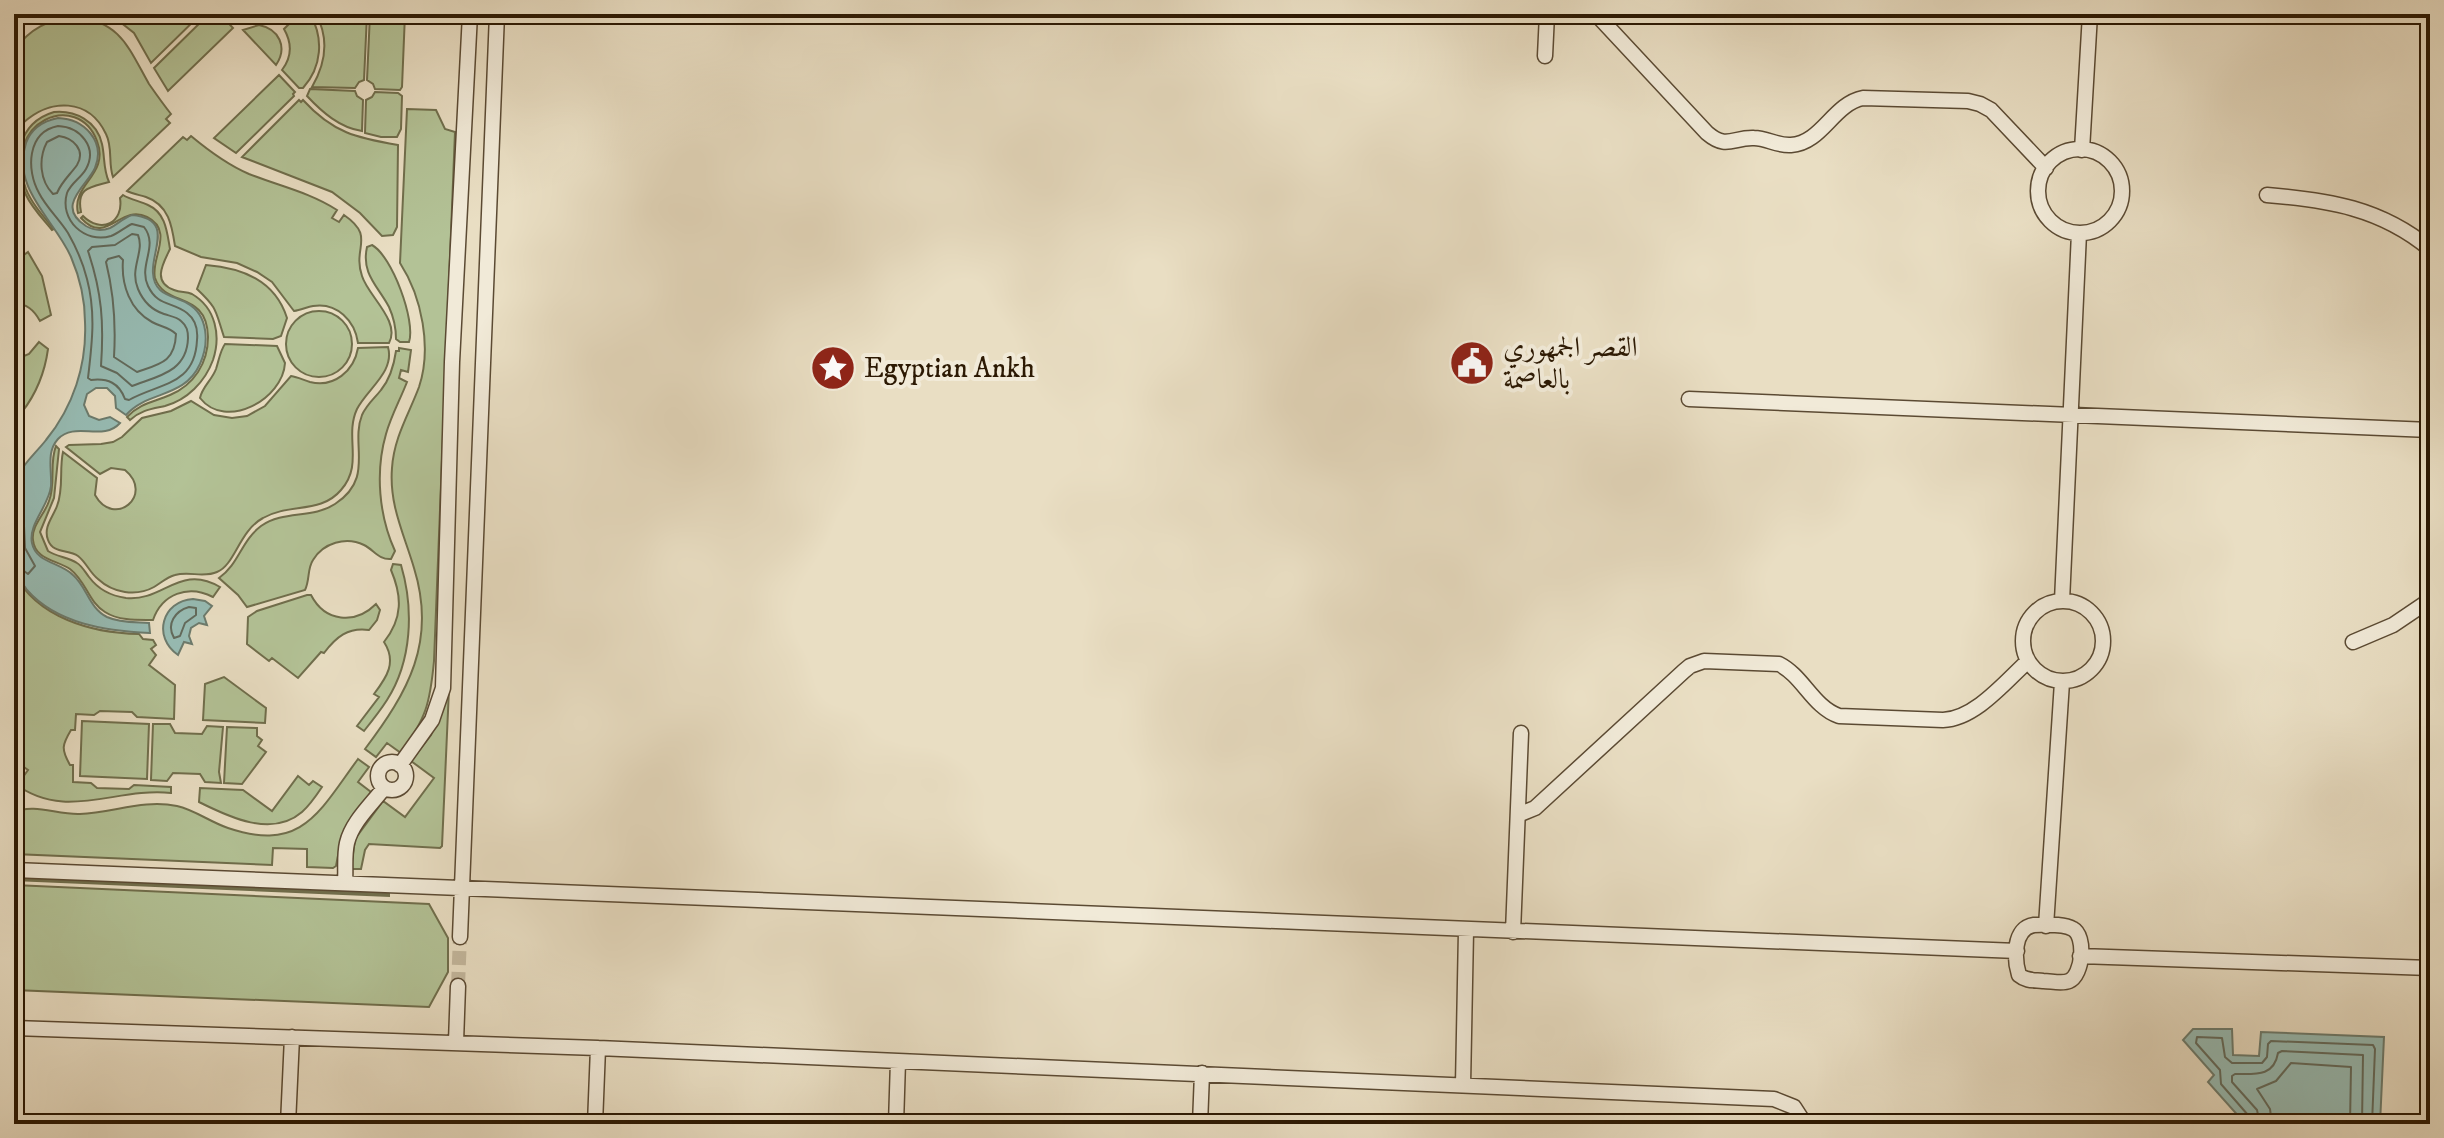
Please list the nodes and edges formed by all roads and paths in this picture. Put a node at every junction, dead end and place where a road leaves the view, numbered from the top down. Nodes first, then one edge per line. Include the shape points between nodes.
1 (470, 14) edge
2 (497, 14) edge
3 (1547, 14) edge
4 (1596, 14) edge
5 (2090, 14) edge
6 (1545, 56) dead end
7 (2082, 150) junction
8 (2046, 168) junction
9 (2267, 195) dead end
10 (2079, 233) junction
11 (2430, 249) edge
12 (1689, 399) dead end
13 (2071, 416) junction
14 (2430, 430) edge
15 (2430, 600) edge
16 (2062, 601) junction
17 (2353, 642) dead end
18 (2028, 661) junction
19 (2062, 682) junction
20 (1521, 733) dead end
21 (1518, 815) junction
22 (14, 870) edge
23 (345, 883) junction
24 (462, 888) junction
25 (2046, 926) junction
26 (1466, 931) junction
27 (1513, 932) junction
28 (460, 937) tunnel mouth
29 (2017, 951) junction
30 (2080, 956) junction
31 (2430, 968) edge
32 (458, 986) tunnel mouth
33 (14, 1028) edge
34 (292, 1037) junction
35 (456, 1042) junction
36 (598, 1048) junction
37 (898, 1061) junction
38 (1202, 1073) junction
39 (1463, 1085) junction
40 (288, 1124) edge
41 (595, 1124) edge
42 (896, 1124) edge
43 (1200, 1124) edge
44 (1805, 1124) edge

1 - 23 street via 452,362 443,688 432,720 400,765 406,775 402,786 384,788 349,838
2 - 24 street
3 - 6 street
4 - 8 street via 1720,142 1755,138 1796,145 1863,98 1968,101 1991,110
5 - 7 street
7 - 8 street via 2065,152
7 - 10 street via 2110,162 2122,192 2109,222
8 - 10 street via 2040,183 2042,207 2057,226
9 - 11 street via 2350,206 2389,222
10 - 13 street
12 - 13 street
13 - 14 street
13 - 16 street
15 - 17 street via 2393,625
16 - 18 street via 2046,604 2028,621 2023,637
16 - 19 street via 2093,614 2104,643 2093,669
18 - 19 street via 2046,678
18 - 21 street via 1970,713 1950,720 1839,716 1779,664 1697,663 1535,808
19 - 25 street
20 - 21 street
21 - 27 street
22 - 23 street
23 - 24 street
24 - 26 street
24 - 28 street
25 - 29 street via 2023,928
25 - 30 street via 2074,929
26 - 27 street
26 - 39 street
27 - 29 street
29 - 30 street via 2017,971 2029,980 2069,981 2078,972
30 - 31 street
32 - 35 street
33 - 34 street
34 - 35 street
34 - 40 street
35 - 36 street
36 - 37 street
36 - 41 street
37 - 38 street
37 - 42 street
38 - 39 street
38 - 43 street
39 - 44 street via 1774,1099 1794,1107

